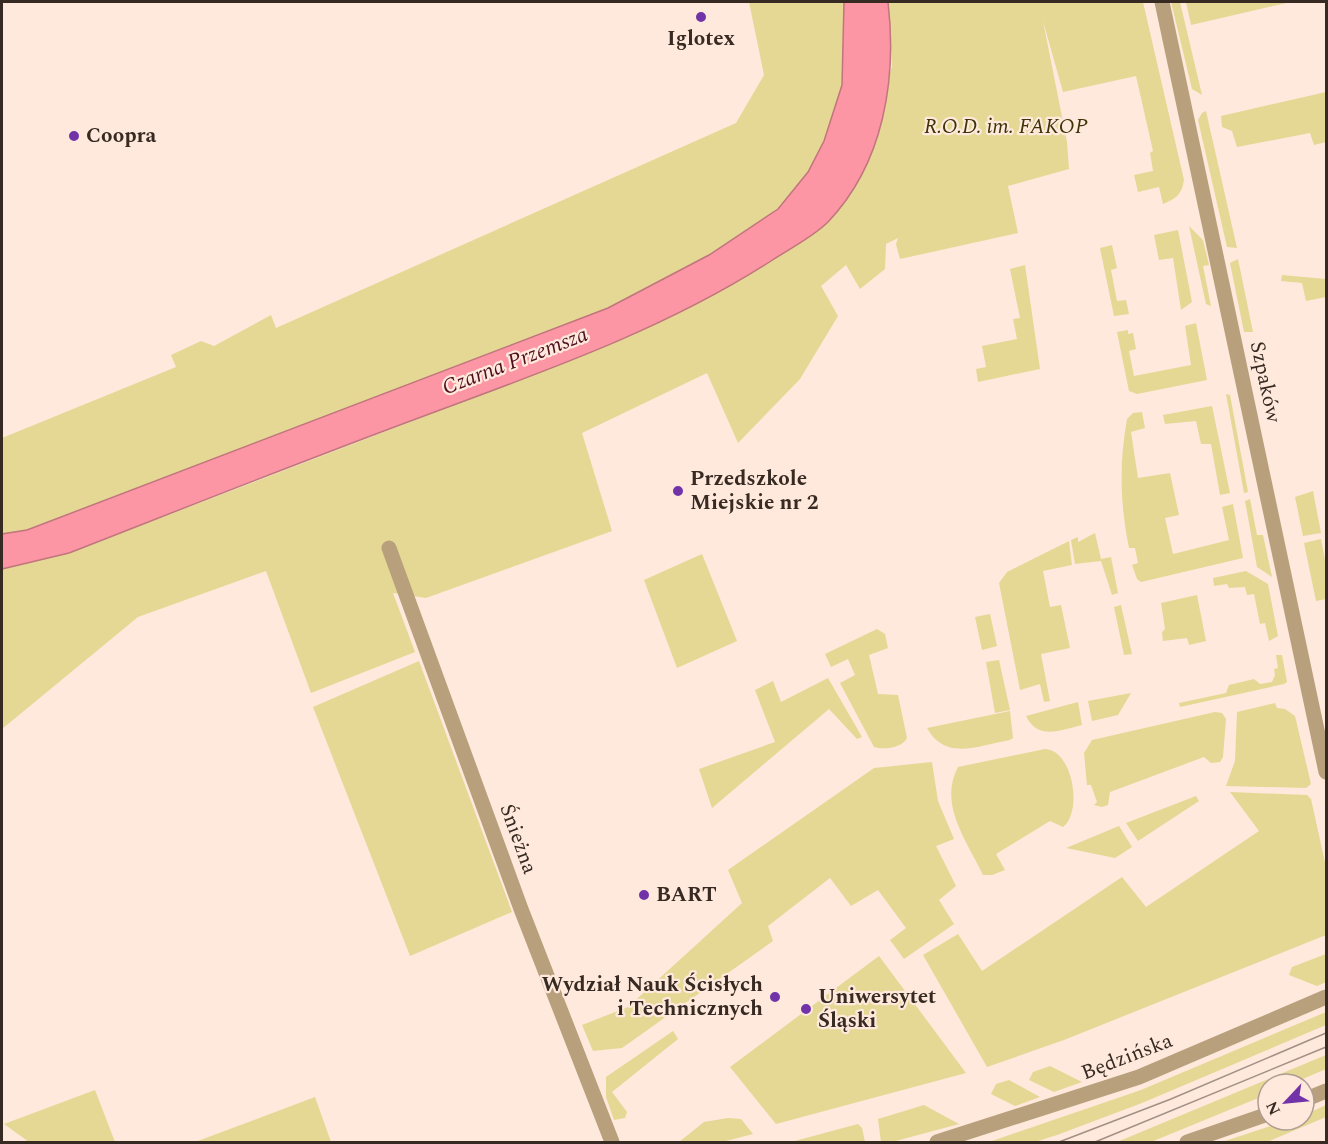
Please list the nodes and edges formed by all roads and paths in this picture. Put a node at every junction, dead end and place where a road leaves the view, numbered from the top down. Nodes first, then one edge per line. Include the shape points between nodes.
1 (1162, 2) edge
2 (388, 548) dead end
3 (1326, 772) edge
4 (1326, 997) edge
5 (1256, 1118) edge
6 (612, 1143) edge
7 (938, 1143) edge
8 (1187, 1143) edge

1 - 3 street, Szpaków
2 - 6 street, Śnieżna
4 - 7 street, Będzińska via 1139,1077
5 - 8 street

